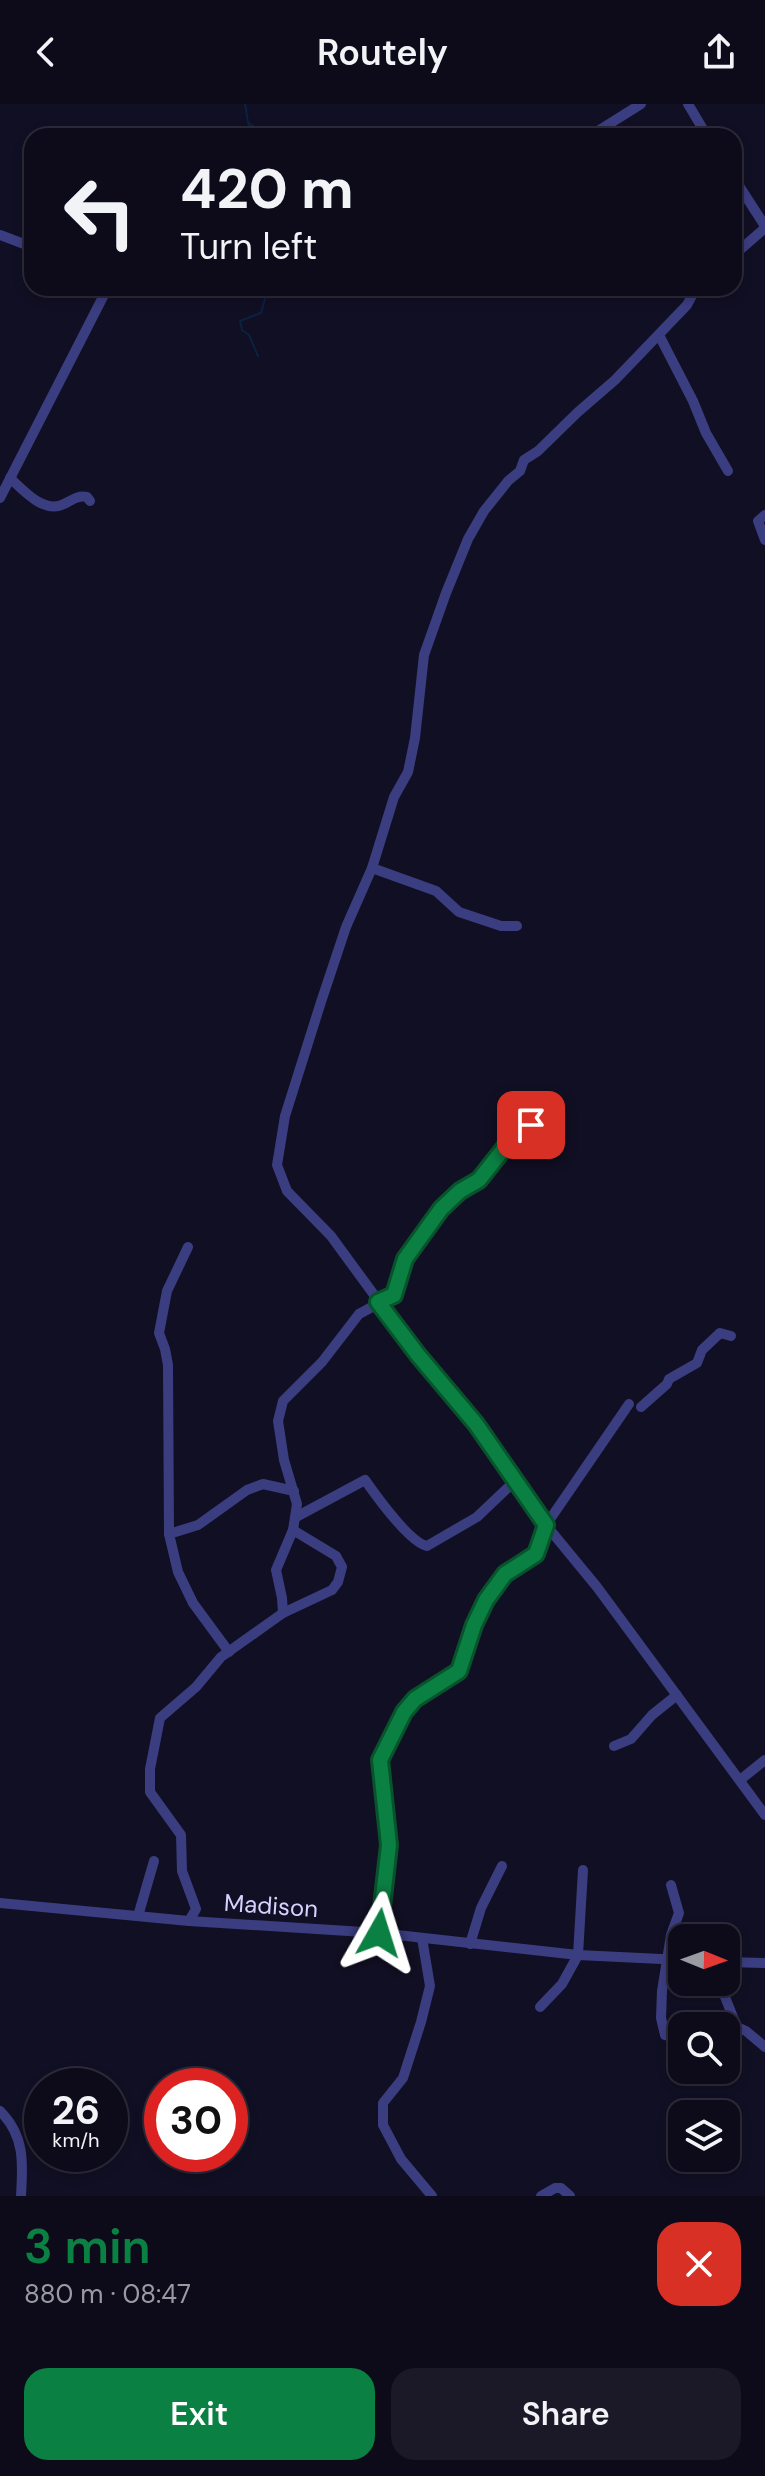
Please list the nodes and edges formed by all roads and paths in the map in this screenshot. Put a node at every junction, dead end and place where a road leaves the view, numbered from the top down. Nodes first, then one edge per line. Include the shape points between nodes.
1 (641, 104) edge
2 (692, 106) edge
3 (603, 128) edge
4 (703, 128) edge
5 (742, 191) edge
6 (765, 227) edge
7 (0, 235) edge
8 (24, 244) edge
9 (742, 248) edge
10 (103, 296) edge
11 (692, 296) edge
12 (659, 335) junction
13 (728, 471) dead end
14 (10, 478) junction
15 (0, 498) edge
16 (90, 501) dead end
17 (765, 515) edge
18 (765, 540) edge
19 (372, 868) junction
20 (517, 926) dead end
21 (531, 1125) dead end
22 (188, 1247) dead end
23 (378, 1302) junction
24 (731, 1336) dead end
25 (516, 1480) junction
26 (294, 1491) junction
27 (296, 1517) junction
28 (546, 1525) junction
29 (293, 1530) junction
30 (169, 1534) junction
31 (283, 1613) junction
32 (229, 1652) junction
33 (677, 1695) junction
34 (614, 1746) dead end
35 (765, 1760) edge
36 (740, 1780) junction
37 (765, 1815) edge
38 (154, 1861) dead end
39 (502, 1866) dead end
40 (583, 1870) dead end
41 (671, 1885) dead end
42 (0, 1903) edge
43 (138, 1916) junction
44 (189, 1921) junction
45 (675, 1924) edge
46 (379, 1933) junction
47 (422, 1938) junction
48 (470, 1944) junction
49 (578, 1955) junction
50 (668, 1959) joint
51 (740, 1962) edge
52 (765, 1963) edge
53 (724, 1996) edge
54 (540, 2007) dead end
55 (668, 2036) edge
56 (765, 2047) edge
57 (0, 2111) edge
58 (21, 2196) edge
59 (432, 2196) edge
60 (541, 2196) edge
61 (570, 2196) edge

1 - 3 street
2 - 4 street
5 - 6 street
6 - 9 street
7 - 8 street
10 - 14 street
11 - 12 street
12 - 13 street
12 - 19 street via 524,460 468,539 424,655 408,772 394,797
14 - 15 street
14 - 16 street via 50,507 80,496
17 - 18 street via 758,521
19 - 20 street via 436,891 459,912
19 - 23 street via 346,927 289,1103 277,1165 287,1191 331,1236
21 - 23 street via 479,1180 441,1209 405,1259 394,1295
22 - 30 street via 167,1291 159,1333 168,1365
23 - 25 street
23 - 26 street via 359,1314 283,1401 278,1421
24 - 28 street via 713,1337 697,1363 635,1405
25 - 27 street via 477,1517 427,1546 402,1527 365,1480
25 - 28 street
26 - 27 street
26 - 30 street via 263,1484 198,1525
27 - 29 street
28 - 33 street
28 - 46 street via 536,1554 505,1574 486,1600 459,1671 415,1699 380,1760 389,1845
29 - 31 street via 276,1570
29 - 31 street via 336,1556 342,1567 332,1590
30 - 32 street via 193,1603
31 - 32 street
32 - 44 street via 160,1718 150,1769 150,1792 181,1840 182,1871 196,1909
33 - 34 street via 631,1739
33 - 36 street
35 - 36 street
36 - 37 street
38 - 43 street
39 - 48 street
40 - 49 street
41 - 45 street via 679,1913
42 - 43 street, Madison
43 - 44 street, Madison
44 - 46 street, Madison
46 - 47 street, Madison
47 - 48 street, Madison
47 - 59 street via 430,1986 403,2078 383,2103 383,2125 401,2159
48 - 49 street, Madison
49 - 50 street, Madison
49 - 54 street via 562,1984
50 - 55 street via 661,2018
51 - 52 street
53 - 56 street via 737,2027
57 - 58 street via 10,2121 23,2155
60 - 61 street via 555,2188

